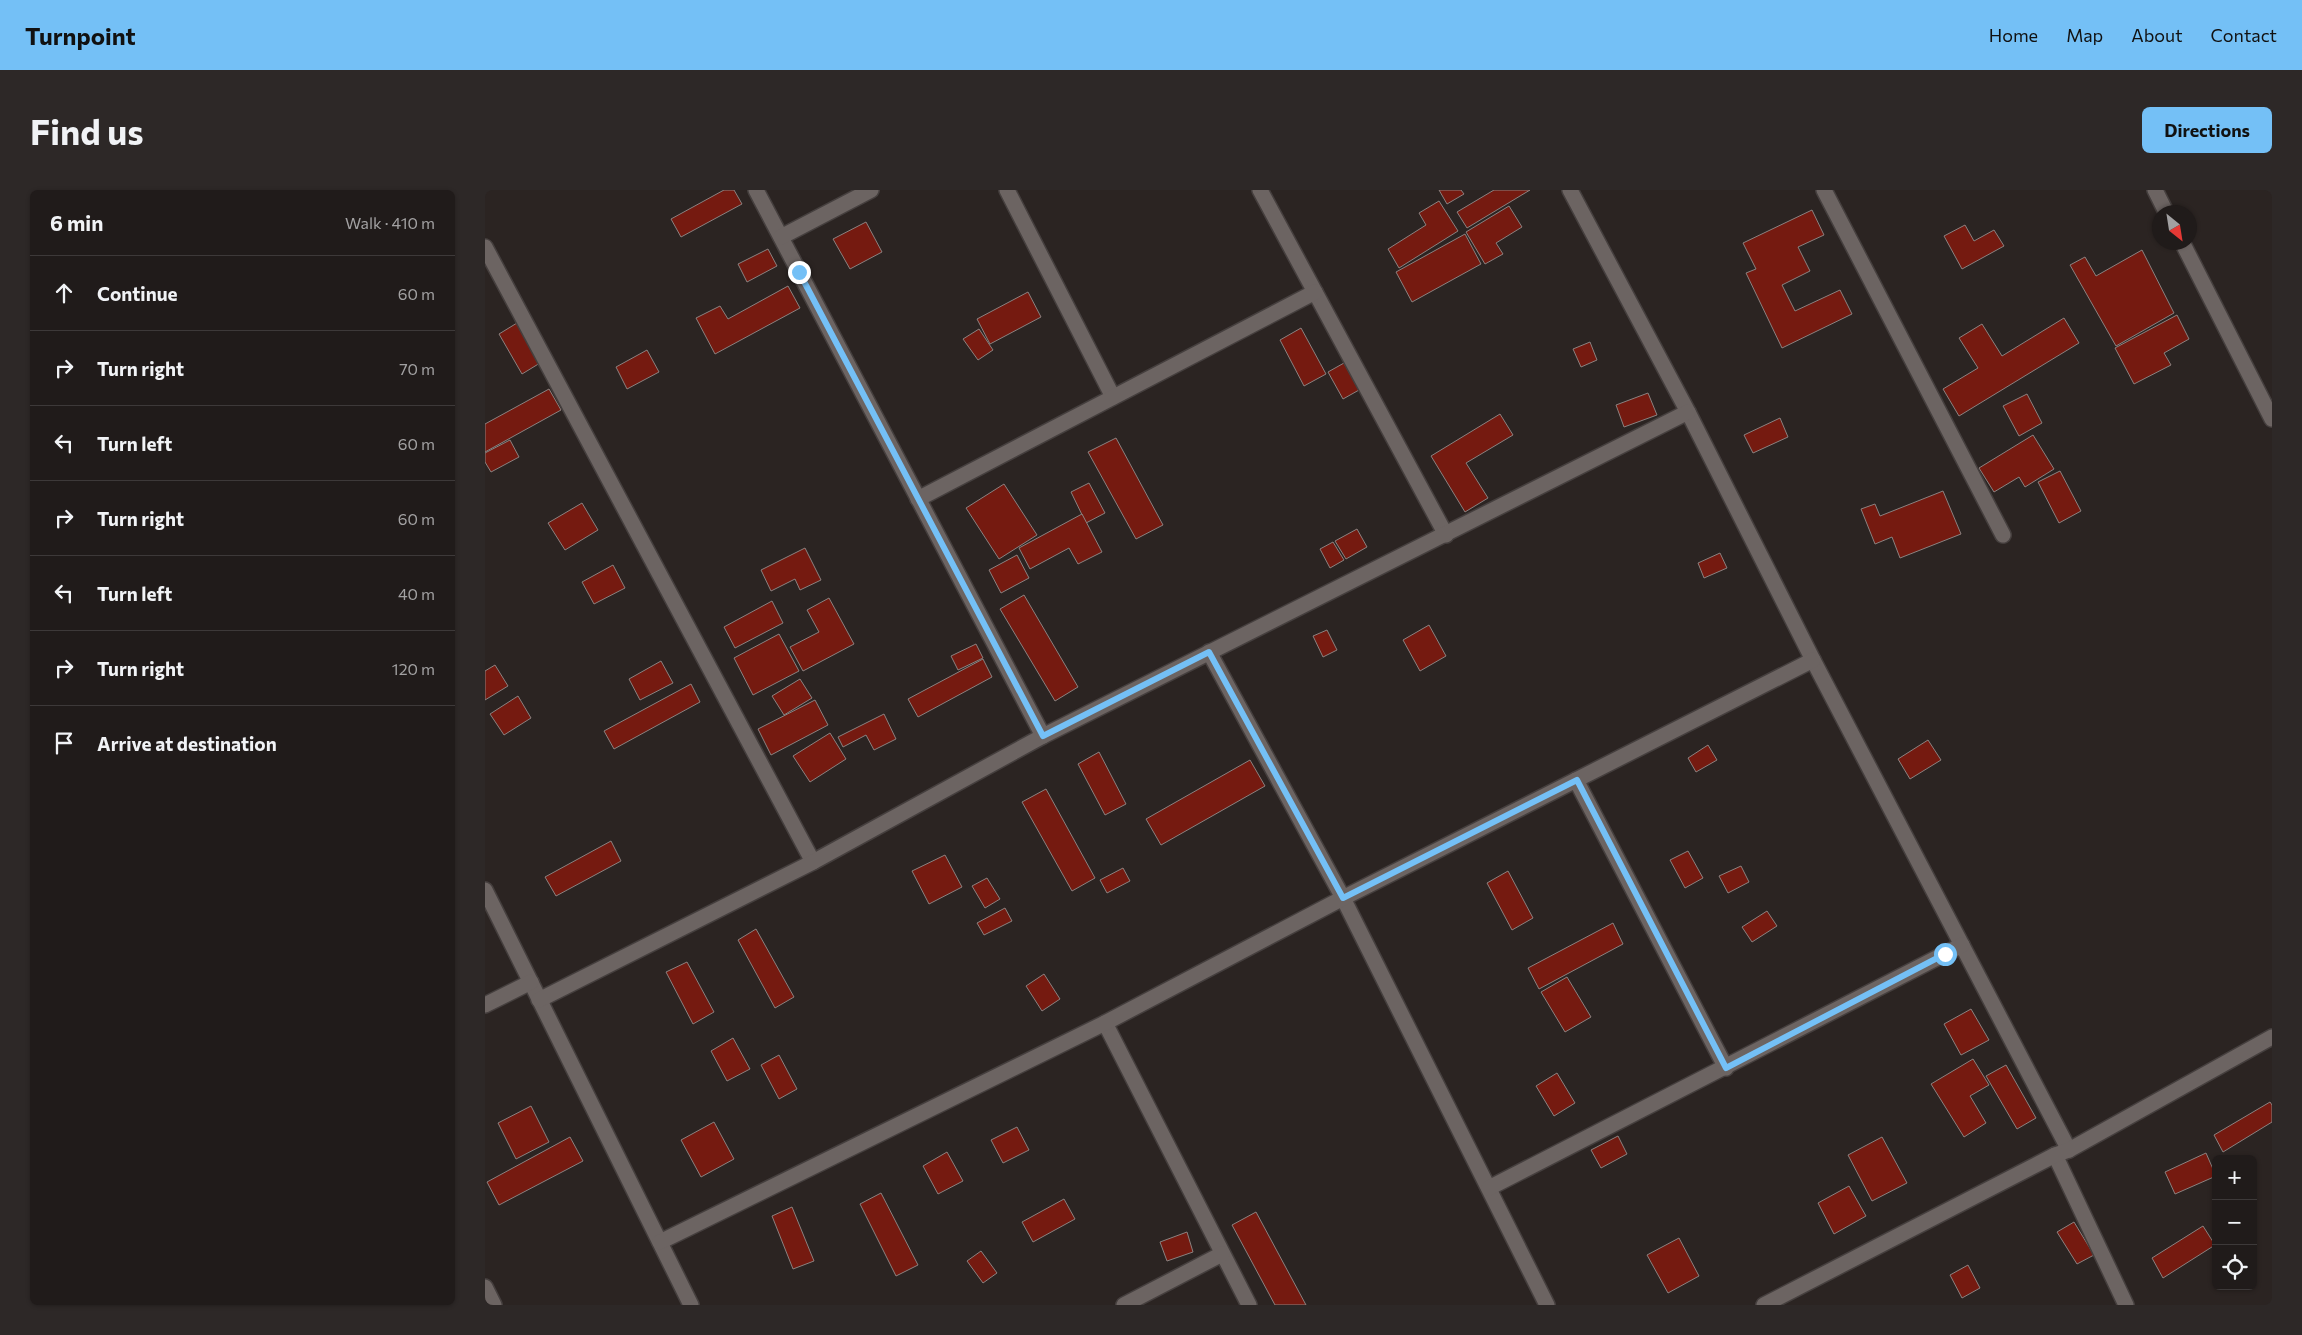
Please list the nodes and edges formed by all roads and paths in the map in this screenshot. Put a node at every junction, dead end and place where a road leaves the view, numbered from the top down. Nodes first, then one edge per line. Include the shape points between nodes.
1 (756, 190) edge
2 (871, 190) edge
3 (1007, 190) edge
4 (1260, 190) edge
5 (1570, 190) edge
6 (1824, 190) edge
7 (2155, 190) edge
8 (2162, 205) edge
9 (781, 237) junction
10 (485, 247) edge
11 (2186, 250) edge
12 (1315, 292) junction
13 (1113, 397) junction
14 (2267, 397) edge
15 (1688, 412) junction
16 (2272, 420) edge
17 (918, 499) junction
18 (1446, 535) junction
19 (2003, 536) dead end
20 (1209, 652) junction
21 (1813, 660) junction
22 (1043, 736) junction
23 (1577, 780) junction
24 (813, 862) junction
25 (485, 890) edge
26 (1343, 898) junction
27 (1962, 945) junction
28 (531, 982) junction
29 (539, 1000) junction
30 (485, 1005) edge
31 (1105, 1023) junction
32 (2272, 1037) edge
33 (1726, 1068) junction
34 (2062, 1152) junction
35 (1489, 1188) junction
36 (660, 1242) junction
37 (1222, 1254) junction
38 (485, 1287) edge
39 (494, 1305) edge
40 (691, 1305) edge
41 (1124, 1305) edge
42 (1249, 1305) edge
43 (1547, 1305) edge
44 (1763, 1305) edge
45 (2126, 1305) edge

1 - 9 street
2 - 9 street
3 - 13 street
4 - 12 street
5 - 15 street
6 - 19 street
7 - 8 street
9 - 17 street
10 - 24 street
11 - 14 street
12 - 13 street
12 - 18 street
13 - 17 street
14 - 16 street
15 - 18 street
15 - 21 street
17 - 22 street
18 - 20 street
20 - 22 street
20 - 26 street
21 - 23 street
21 - 27 street
22 - 24 street
23 - 26 street
23 - 33 street
24 - 29 street
25 - 28 street
26 - 31 street
26 - 35 street
27 - 33 street
27 - 34 street
28 - 29 street
28 - 30 street
29 - 36 street
31 - 36 street
31 - 37 street
32 - 34 street
33 - 35 street
34 - 44 street
34 - 45 street
35 - 43 street
36 - 40 street
37 - 41 street
37 - 42 street
38 - 39 street

